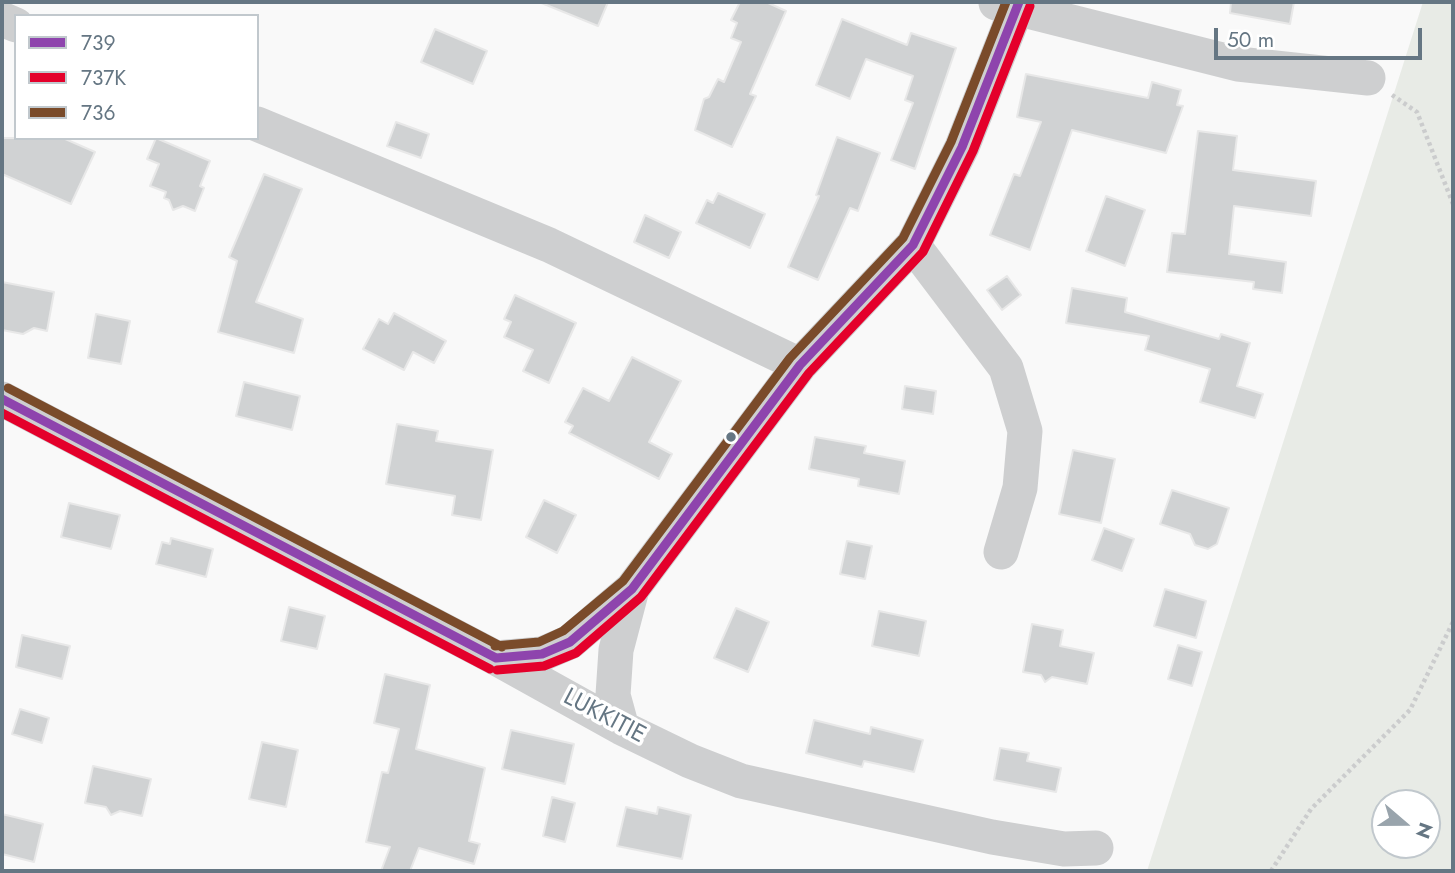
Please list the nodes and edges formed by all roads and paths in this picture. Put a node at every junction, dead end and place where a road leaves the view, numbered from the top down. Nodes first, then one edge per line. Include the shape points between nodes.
1 (1009, 4) edge
2 (1368, 78) joint
3 (259, 125) edge
4 (1453, 204) edge
5 (913, 245) junction
6 (800, 365) junction
7 (2, 399) edge
8 (1001, 552) dead end
9 (632, 589) junction
10 (1453, 622) edge
11 (496, 658) junction
12 (622, 728) junction
13 (1096, 848) dead end
14 (1271, 871) edge

1 - 2 street via 1238,64
1 - 5 street via 962,147
2 - 4 path via 1417,112
3 - 6 street via 549,245
5 - 6 street
5 - 8 street via 1006,368 1025,431 1020,488
6 - 9 street
7 - 11 street, LUKKITIE
9 - 11 street via 570,642 542,654
9 - 12 street via 616,650 613,695
10 - 14 path via 1410,709 1311,809
11 - 12 street, LUKKITIE
12 - 13 street, LUKKITIE via 741,781 992,837 1064,849

